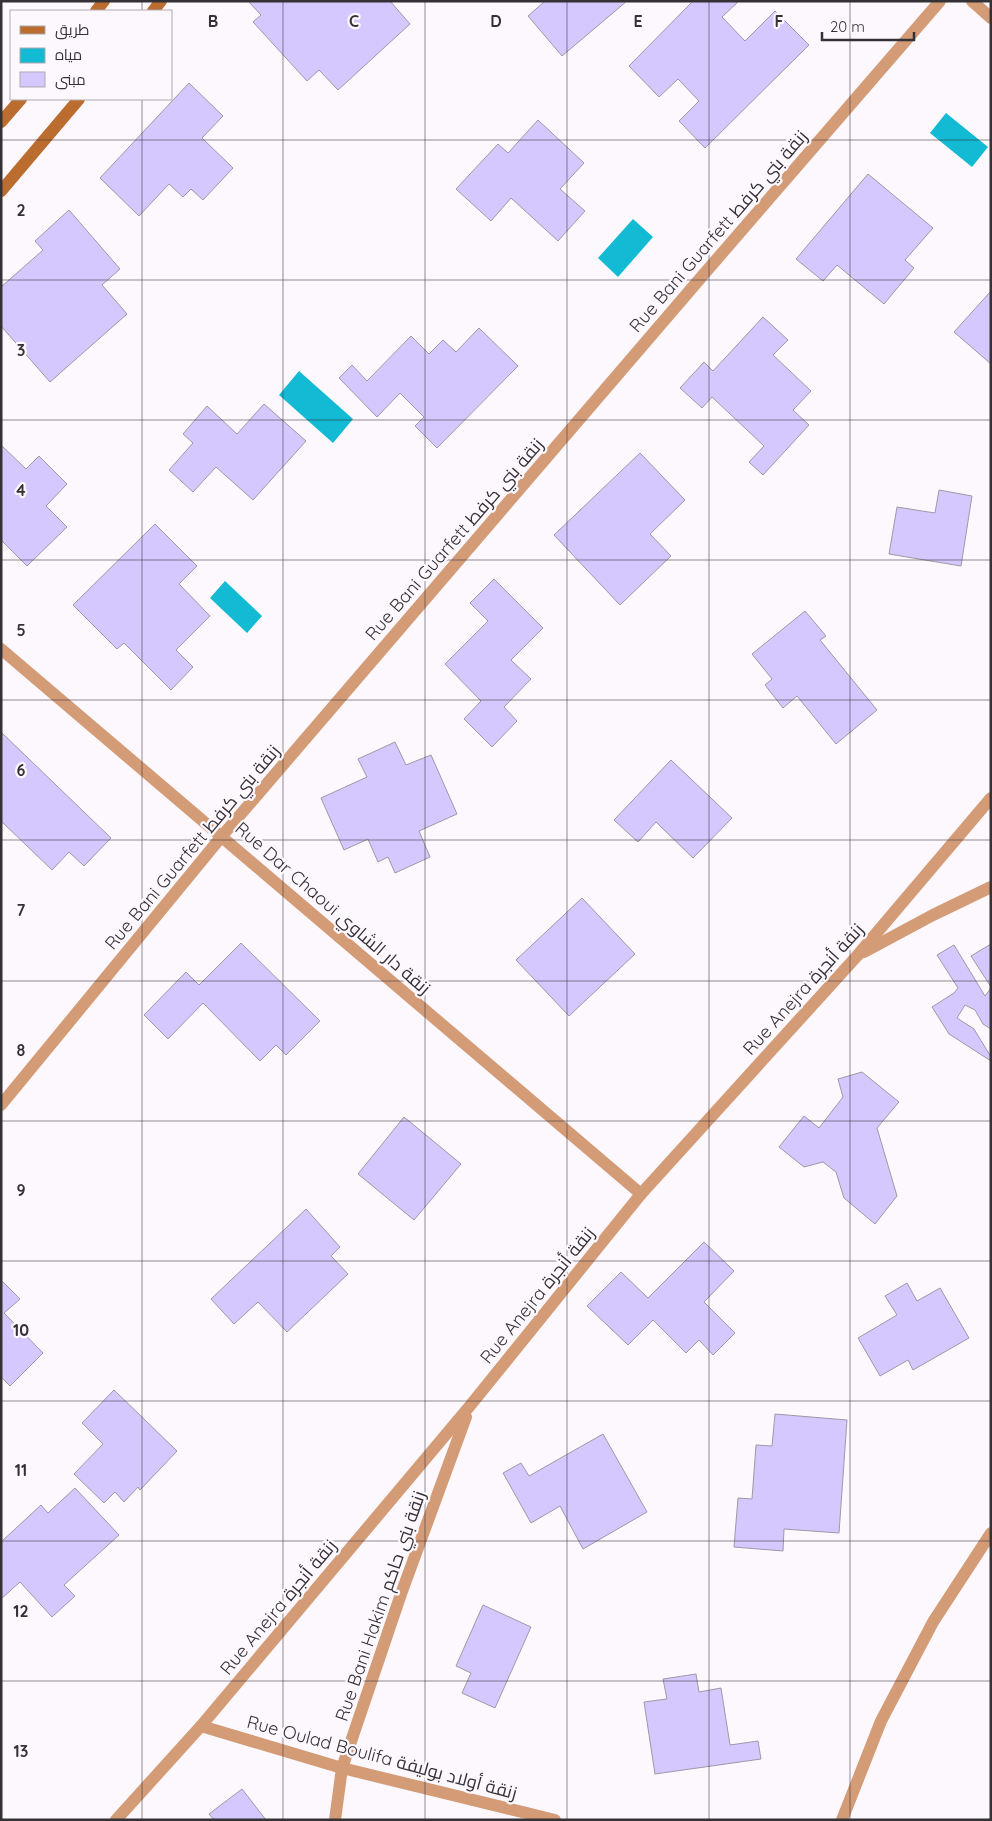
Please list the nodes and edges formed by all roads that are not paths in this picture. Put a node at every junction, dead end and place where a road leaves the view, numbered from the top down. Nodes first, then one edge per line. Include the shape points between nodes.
1 (940, 1) edge
2 (972, 1) edge
3 (991, 18) edge
4 (20, 100) edge
5 (78, 100) edge
6 (1, 122) edge
7 (1, 191) edge
8 (1, 649) edge
9 (991, 798) edge
10 (222, 836) junction
11 (991, 887) edge
12 (857, 956) junction
13 (1, 1105) edge
14 (642, 1194) junction
15 (469, 1407) junction
16 (991, 1533) edge
17 (201, 1726) junction
18 (342, 1768) junction
19 (116, 1820) edge
20 (335, 1820) edge
21 (555, 1820) edge
22 (842, 1820) edge

1 - 10 street, Rue Bani Guarfett زنقة بني كرفط
2 - 3 street
4 - 6 street
5 - 7 street
8 - 10 street, Rue Dar Chaoui زنقة دار الشاوي
9 - 12 street, Rue Anejra زنقة أنجرة
10 - 13 street, Rue Bani Guarfett زنقة بني كرفط
10 - 14 street, Rue Dar Chaoui زنقة دار الشاوي
11 - 12 street
12 - 14 street, Rue Anejra زنقة أنجرة
14 - 15 street, Rue Anejra زنقة أنجرة
15 - 17 street, Rue Anejra زنقة أنجرة
15 - 18 street, Rue Bani Hakim زنقة بني حاكم
16 - 22 street via 933,1622 881,1721
17 - 18 street, Rue Oulad Boulifa زنقة أولاد بوليفة
17 - 19 street, Rue Anejra زنقة أنجرة
18 - 20 street, Rue Bani Hakim زنقة بني حاكم
18 - 21 street, Rue Oulad Boulifa زنقة أولاد بوليفة

